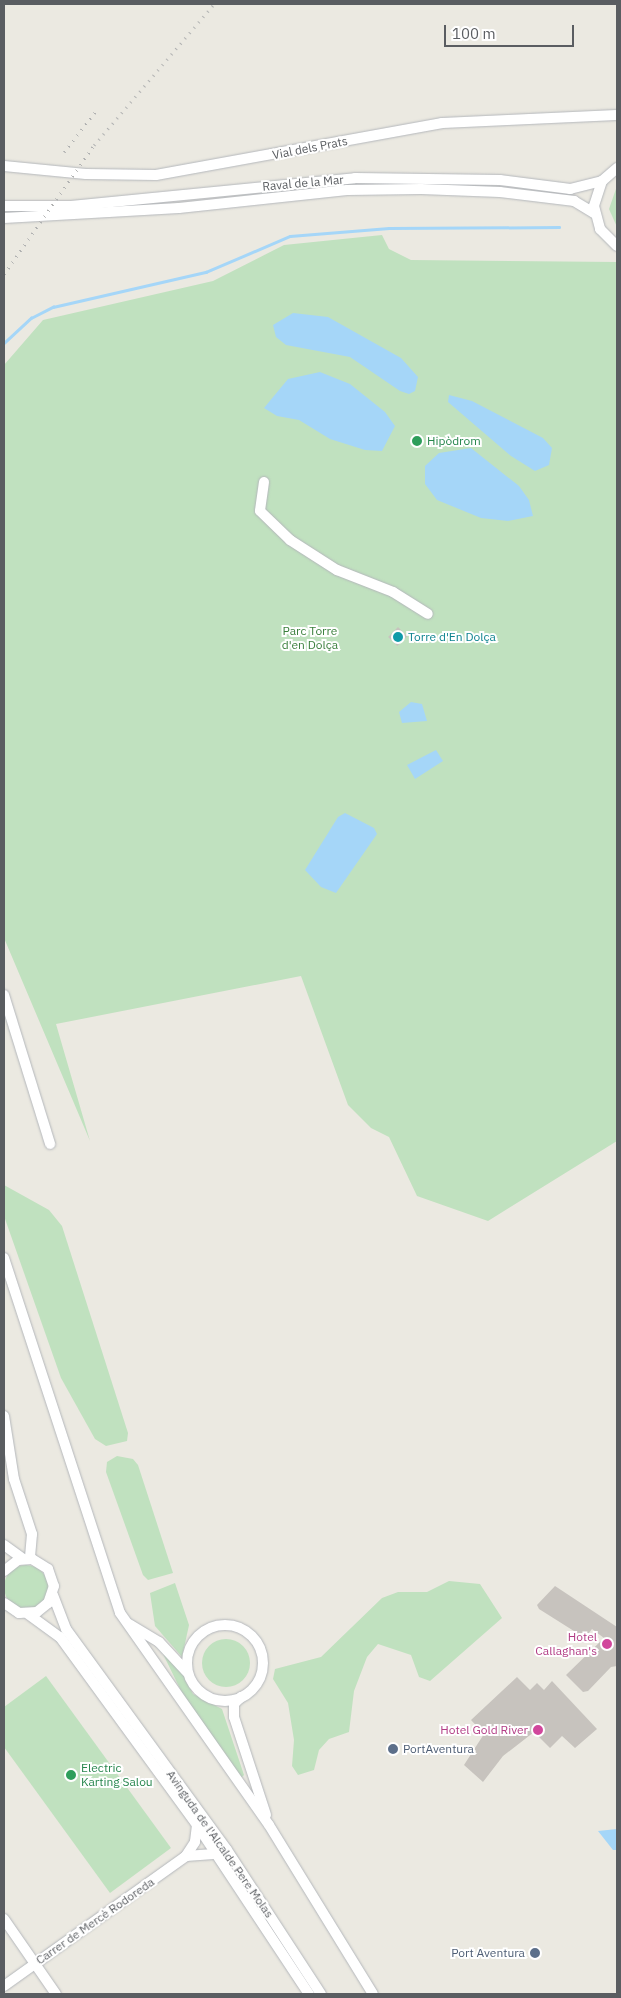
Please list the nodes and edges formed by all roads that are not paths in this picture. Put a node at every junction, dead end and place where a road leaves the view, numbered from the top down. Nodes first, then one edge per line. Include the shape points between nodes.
1 (617, 115) edge
2 (4, 166) edge
3 (617, 168) edge
4 (602, 181) junction
5 (4, 206) edge
6 (594, 213) junction
7 (4, 218) edge
8 (617, 246) edge
9 (264, 482) dead end
10 (428, 614) dead end
11 (4, 995) edge
12 (50, 1144) dead end
13 (4, 1258) edge
14 (4, 1416) edge
15 (4, 1545) edge
16 (26, 1559) junction
17 (4, 1571) edge
18 (53, 1595) junction
19 (4, 1603) edge
20 (15, 1612) junction
21 (28, 1614) junction
22 (4, 1615) edge
23 (126, 1622) junction
24 (191, 1680) junction
25 (241, 1697) junction
26 (197, 1825) junction
27 (269, 1825) junction
28 (217, 1854) junction
29 (186, 1856) junction
30 (4, 1919) edge
31 (35, 1963) junction
32 (4, 1986) edge
33 (56, 1994) edge
34 (309, 1994) edge
35 (321, 1994) edge
36 (373, 1994) edge

1 - 2 street, Vial dels Prats via 442,123 156,175 86,174
3 - 4 street, Raval de la Mar
4 - 5 street, Raval de la Mar via 570,189 500,180 355,178 72,206
4 - 6 street
6 - 7 street, Raval de la Mar via 574,202 500,192 402,189 273,195 179,208
6 - 8 street via 600,229
9 - 10 street via 260,511 290,540 337,570 393,592
11 - 12 street
13 - 23 street
14 - 16 street via 14,1479 32,1534
15 - 16 street
16 - 17 street
16 - 18 street, Avinguda de l'Alcalde Pere Molas via 50,1572
18 - 21 street via 42,1610
18 - 35 street, Avinguda de l'Alcalde Pere Molas via 66,1629 227,1850
19 - 20 street
20 - 21 street
20 - 22 street
21 - 26 street, Avinguda de l'Alcalde Pere Molas via 60,1637
23 - 24 street via 159,1642 183,1665
23 - 27 street
24 - 25 street via 207,1697 224,1701
24 - 25 street via 187,1659 196,1639 214,1627 234,1627 252,1637 263,1661 258,1681
25 - 27 street via 234,1704 234,1717
26 - 28 street, Avinguda de l'Alcalde Pere Molas
26 - 29 street via 195,1842
27 - 36 street
28 - 29 street
28 - 34 street, Avinguda de l'Alcalde Pere Molas
29 - 31 street, Carrer de Mercè Rodoreda
30 - 31 street
31 - 32 street, Carrer de Mercè Rodoreda
31 - 33 street

